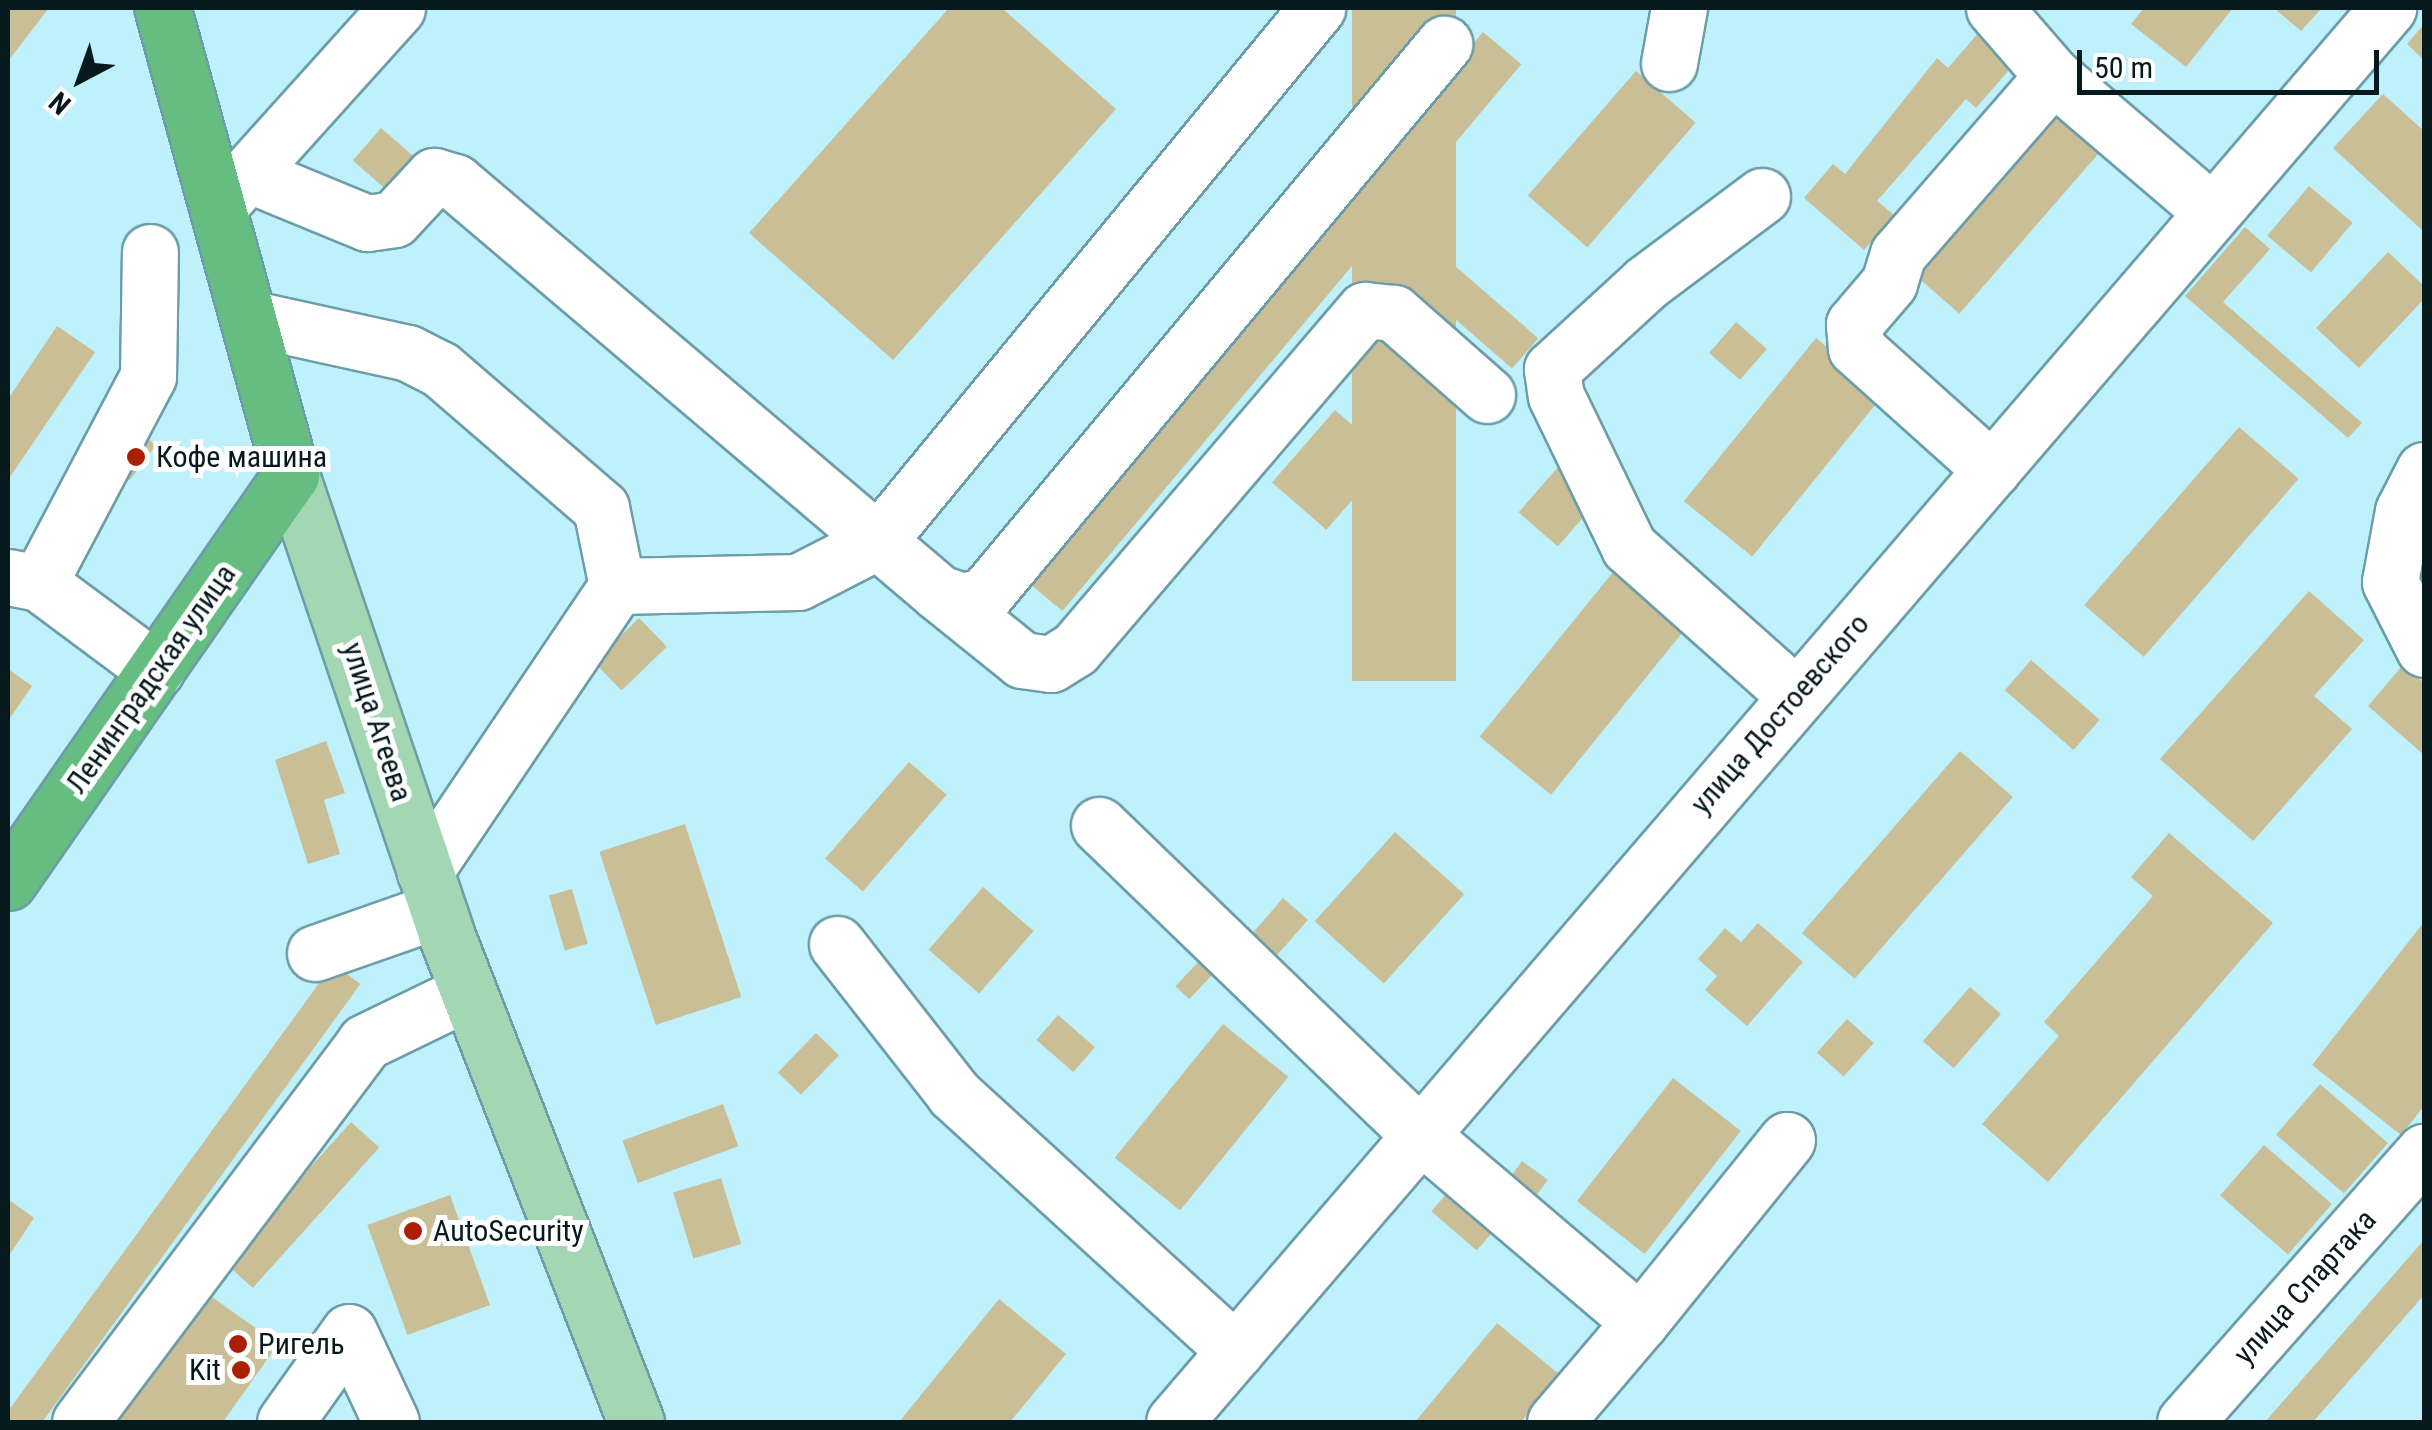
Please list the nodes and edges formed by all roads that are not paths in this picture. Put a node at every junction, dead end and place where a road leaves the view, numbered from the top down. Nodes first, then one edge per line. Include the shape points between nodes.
1 (162, 8) edge
2 (397, 8) edge
3 (1317, 8) edge
4 (1680, 8) edge
5 (1994, 8) edge
6 (2385, 9) edge
7 (1444, 44) dead end
8 (1669, 64) dead end
9 (2053, 76) junction
10 (235, 188) junction
11 (1762, 196) dead end
12 (2212, 212) junction
13 (150, 252) dead end
14 (250, 318) junction
15 (1487, 395) dead end
16 (1992, 470) junction
17 (2424, 470) edge
18 (292, 475) junction
19 (878, 541) junction
20 (23, 580) edge
21 (618, 586) junction
22 (939, 593) junction
23 (2424, 649) edge
24 (156, 670) junction
25 (1796, 696) junction
26 (1098, 825) dead end
27 (8, 882) edge
28 (431, 890) junction
29 (837, 944) dead end
30 (314, 953) dead end
31 (468, 992) junction
32 (1417, 1132) junction
33 (1787, 1140) dead end
34 (2424, 1152) edge
35 (1640, 1322) junction
36 (1235, 1351) junction
37 (80, 1422) edge
38 (285, 1422) edge
39 (392, 1422) edge
40 (636, 1422) edge
41 (1174, 1422) edge
42 (1556, 1422) edge
43 (2185, 1422) edge

1 - 10 highway, улица Агеева
2 - 10 street
3 - 19 street
4 - 8 street
5 - 9 street
6 - 12 street, улица Достоевского
7 - 22 street via 984,596
9 - 12 street
9 - 16 street via 1898,254 1889,283 1854,324 1856,348
10 - 14 highway, улица Агеева
10 - 19 street via 367,223 394,219 434,176 455,182
11 - 25 street via 1647,282 1552,369 1556,396 1629,548
12 - 16 street, улица Достоевского
13 - 20 street via 148,376
14 - 18 highway, улица Агеева
14 - 21 street via 408,353 440,368 602,508
15 - 22 street via 1394,313 1366,310 1075,649 1050,664 1022,660
16 - 25 street, улица Достоевского
17 - 23 street via 2403,511 2390,582
18 - 24 highway, Ленинградская улица
18 - 28 main road, улица Агеева
19 - 21 street via 798,582
19 - 22 street
20 - 24 street
21 - 28 street
24 - 27 highway, Ленинградская улица
25 - 32 street, улица Достоевского
26 - 32 street
28 - 30 street
28 - 31 main road, улица Агеева
29 - 36 street via 954,1094
31 - 37 street via 364,1042
31 - 40 main road, улица Агеева
32 - 35 street
32 - 36 street, улица Достоевского
33 - 35 street
34 - 43 street, улица Спартака
35 - 42 street
36 - 41 street, улица Достоевского
38 - 39 street via 350,1332

